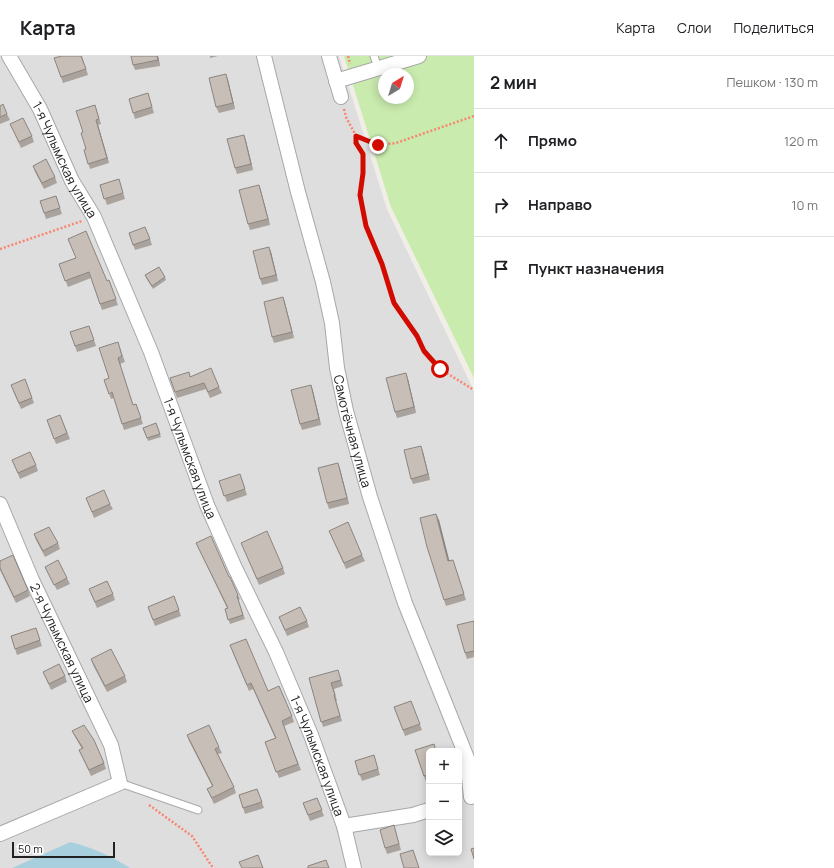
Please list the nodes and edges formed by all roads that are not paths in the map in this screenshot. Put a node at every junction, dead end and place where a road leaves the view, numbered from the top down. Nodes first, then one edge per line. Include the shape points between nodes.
1 (9, 56) edge
2 (264, 56) edge
3 (329, 56) edge
4 (419, 56) edge
5 (376, 62) edge
6 (336, 81) junction
7 (341, 97) road end
8 (0, 504) edge
9 (120, 783) junction
10 (468, 799) edge
11 (198, 810) dead end
12 (426, 811) edge
13 (344, 826) junction
14 (0, 834) edge
15 (354, 868) edge

1 - 13 street, 1-я Чулымская улица via 40,109 72,181 94,216 151,352 207,505 311,735
2 - 10 street, Самотёчная улица via 323,282 346,411 370,497 405,603 467,758
3 - 6 street
4 - 5 street
5 - 6 street
6 - 7 street
8 - 9 street, 2-я Чулымская улица via 32,580 111,745
9 - 11 lane
9 - 14 street
12 - 13 street
13 - 15 street, 1-я Чулымская улица

